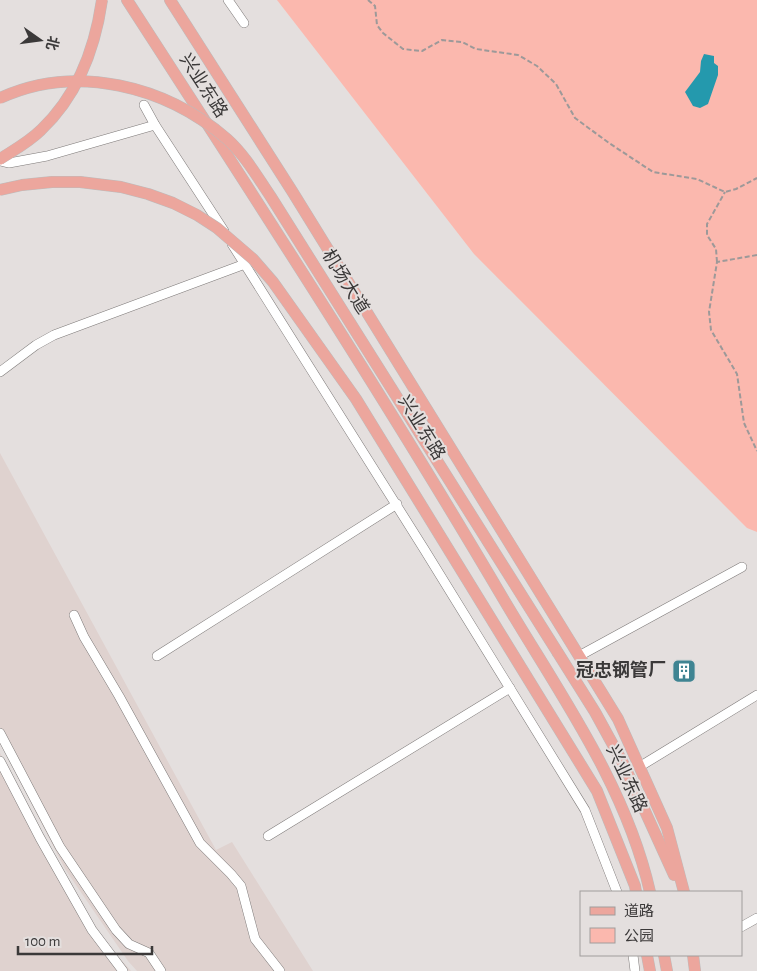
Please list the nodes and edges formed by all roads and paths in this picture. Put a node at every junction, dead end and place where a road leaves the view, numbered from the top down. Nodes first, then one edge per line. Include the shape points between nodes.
1 (102, 0) edge
2 (127, 0) edge
3 (170, 0) edge
4 (228, 0) edge
5 (368, 0) edge
6 (244, 24) dead end
7 (0, 98) edge
8 (144, 105) dead end
9 (154, 125) junction
10 (0, 160) edge
11 (757, 178) edge
12 (0, 190) edge
13 (725, 192) junction
14 (757, 255) edge
15 (717, 262) junction
16 (245, 264) junction
17 (0, 372) edge
18 (757, 451) edge
19 (397, 504) junction
20 (742, 567) dead end
21 (74, 615) dead end
22 (157, 656) dead end
23 (579, 656) junction
24 (510, 688) junction
25 (757, 695) edge
26 (0, 733) edge
27 (0, 761) edge
28 (640, 767) junction
29 (268, 836) dead end
30 (617, 891) edge
31 (636, 891) edge
32 (650, 891) edge
33 (683, 891) edge
34 (683, 891) edge
35 (757, 918) edge
36 (742, 926) edge
37 (633, 956) edge
38 (647, 956) edge
39 (664, 956) edge
40 (694, 956) edge
41 (124, 971) edge
42 (161, 971) edge
43 (280, 971) edge
44 (635, 971) edge
45 (650, 971) edge
46 (667, 971) edge
47 (695, 971) edge

1 - 10 main road, bridge via 92,44 73,89 40,131
2 - 32 main road, 兴业东路 via 424,465 572,712 614,791 644,864
3 - 23 main road, 兴业东路
4 - 6 street
5 - 13 path via 375,6 377,25 403,49 422,51 442,40 518,55 537,66 556,84 575,118 609,143 653,172 697,179
7 - 33 main road, 机场大道, bridge via 60,82 105,82 153,94 200,118 229,141 271,197 595,712 624,765
8 - 9 street
9 - 10 street via 46,156 9,163
9 - 16 street
11 - 13 path
12 - 31 main road, bridge via 70,182 130,189 196,215 253,258 356,399 597,791
13 - 15 path via 707,224 707,235 716,250
14 - 15 path
15 - 18 path via 709,312 711,330 737,374 744,423
16 - 17 street via 54,335
16 - 19 street
19 - 22 street
19 - 24 street
20 - 23 street
21 - 43 street via 200,843 241,886 255,939
23 - 28 main road, 兴业东路 via 618,719
24 - 29 street
24 - 30 street via 585,810
25 - 28 street
26 - 42 street via 70,863 120,934 129,944 149,953
27 - 41 street via 92,930
28 - 34 main road, 兴业东路 via 667,828
35 - 36 street
37 - 44 street
38 - 45 main road
39 - 46 main road
40 - 47 main road

